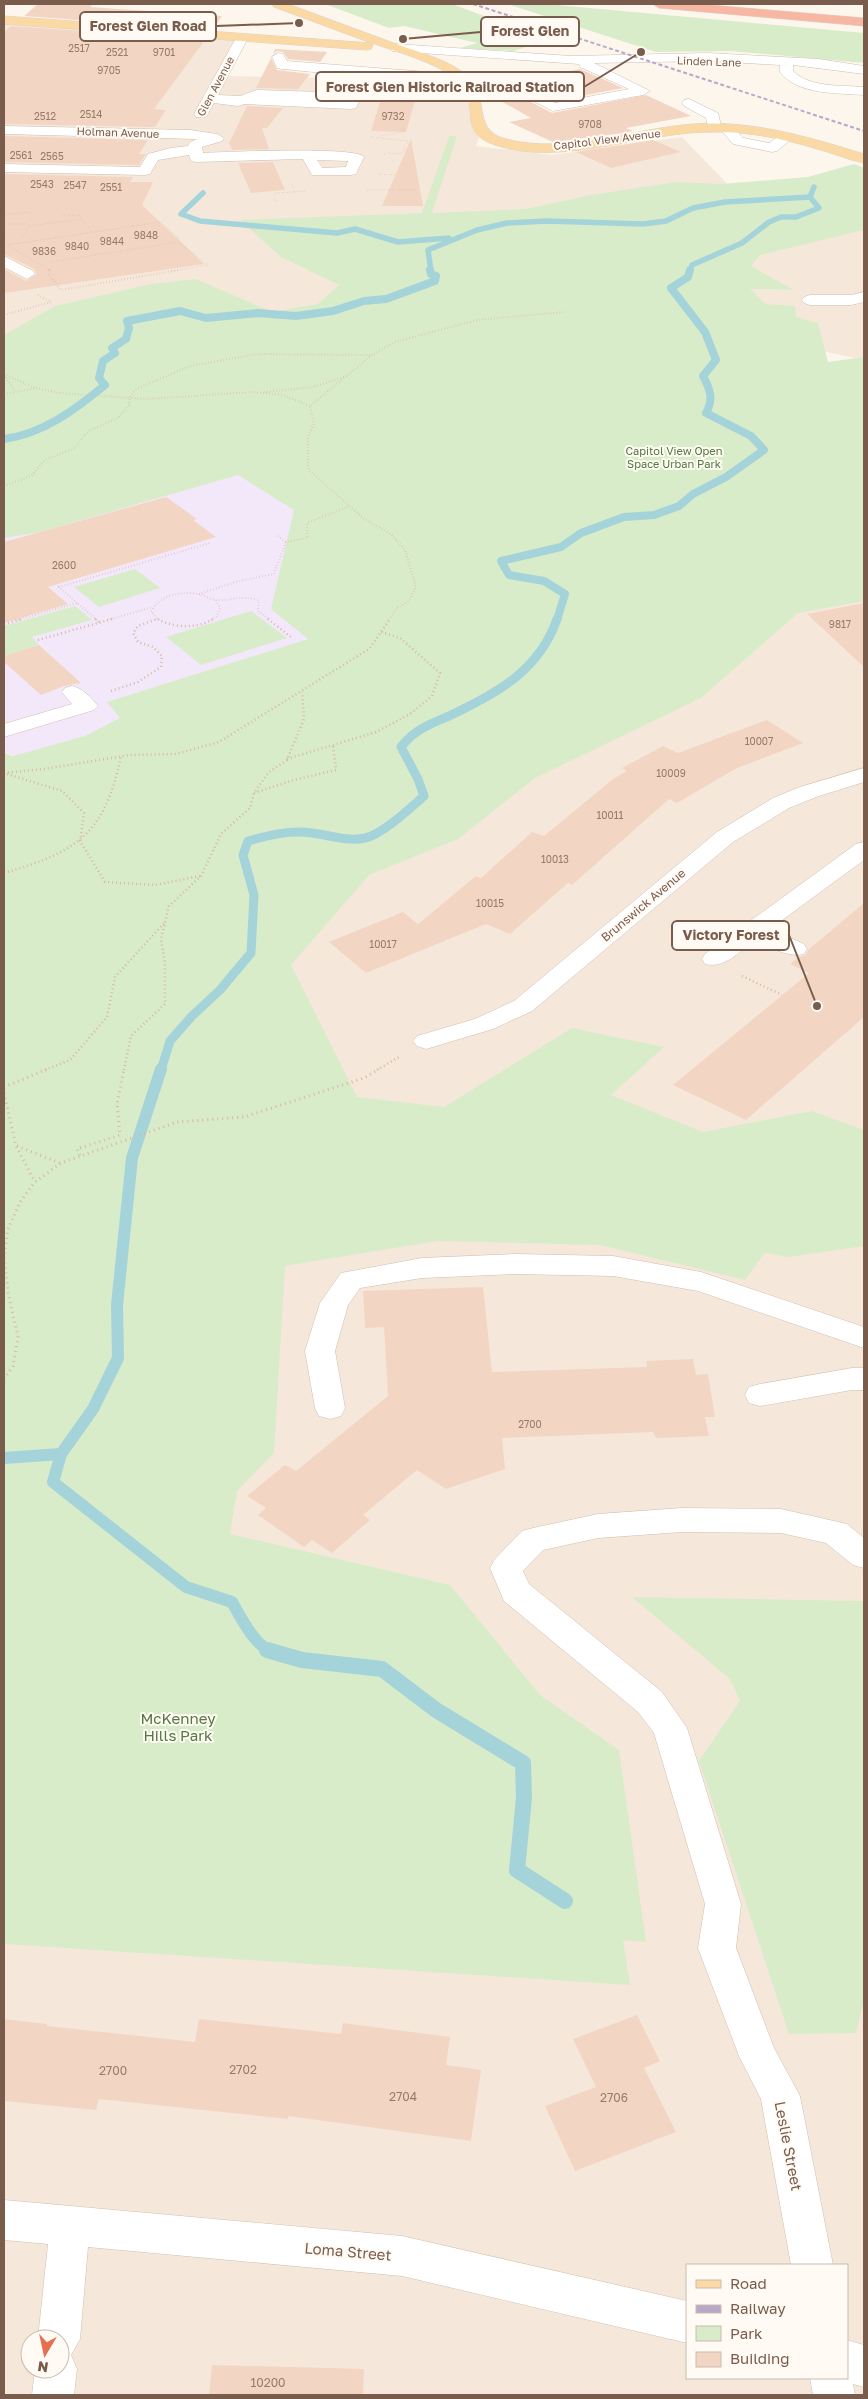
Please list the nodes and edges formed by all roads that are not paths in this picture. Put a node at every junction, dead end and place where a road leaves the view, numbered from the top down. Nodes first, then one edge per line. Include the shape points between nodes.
1 (280, 4) edge
2 (659, 4) edge
3 (308, 16) junction
4 (4, 20) edge
5 (864, 22) edge
6 (242, 38) junction
7 (276, 41) junction
8 (295, 42) junction
9 (396, 48) junction
10 (347, 50) junction
11 (232, 55) junction
12 (252, 56) dead end
13 (428, 61) junction
14 (577, 63) junction
15 (786, 64) junction
16 (406, 66) junction
17 (333, 68) junction
18 (864, 70) edge
19 (459, 75) junction
20 (427, 76) junction
21 (503, 80) junction
22 (260, 84) dead end
23 (477, 86) junction
24 (864, 91) edge
25 (209, 99) junction
26 (689, 104) dead end
27 (720, 128) junction
28 (4, 130) edge
29 (190, 134) junction
30 (788, 137) joint
31 (212, 138) junction
32 (233, 138) dead end
33 (195, 150) junction
34 (308, 155) dead end
35 (864, 159) edge
36 (4, 168) edge
37 (4, 261) edge
38 (27, 274) dead end
39 (864, 297) edge
40 (810, 300) dead end
41 (77, 696) road end
42 (4, 731) edge
43 (864, 775) edge
44 (864, 849) edge
45 (755, 931) junction
46 (795, 949) dead end
47 (714, 959) dead end
48 (426, 1041) dead end
49 (864, 1338) edge
50 (864, 1379) edge
51 (760, 1395) dead end
52 (330, 1408) dead end
53 (864, 1556) edge
54 (4, 2220) edge
55 (70, 2226) junction
56 (812, 2264) edge
57 (686, 2322) edge
58 (60, 2329) edge
59 (848, 2361) edge
60 (864, 2366) edge
61 (55, 2379) edge
62 (832, 2379) edge
63 (53, 2395) edge
64 (834, 2395) edge

1 - 3 main road
2 - 5 highway
3 - 7 main road via 318,27 314,32 297,39
3 - 9 main road
4 - 6 main road
6 - 7 main road
6 - 11 street, Glen Avenue
7 - 8 main road
8 - 10 main road
8 - 17 street via 274,57 282,65
9 - 10 main road
9 - 13 main road
9 - 14 street
10 - 16 street
10 - 17 street
11 - 12 street
11 - 25 street, Glen Avenue
13 - 16 street
13 - 19 main road
14 - 15 street, Linden Lane via 676,60
14 - 21 street
14 - 21 street via 643,91 553,107
15 - 18 street, Linden Lane via 830,70
15 - 24 street via 786,72 795,81
16 - 20 street
17 - 20 street
19 - 20 street
19 - 23 main road
21 - 23 street
22 - 25 street via 358,86 351,105
23 - 27 main road, Capitol View Avenue via 476,120 481,131 499,142 516,145 565,145 677,130
25 - 29 street, Glen Avenue
26 - 27 street via 713,116
27 - 30 street via 738,141 772,148
28 - 29 street, Holman Avenue
29 - 31 street, Holman Avenue
30 - 35 main road
31 - 32 street, Holman Avenue
31 - 33 street via 195,145
33 - 34 street via 196,158
33 - 36 street via 153,157 145,171
37 - 38 street
39 - 40 street
41 - 42 street via 87,706
43 - 48 street, Brunswick Avenue via 781,803 725,837 523,1006 484,1024
44 - 45 street
45 - 46 street
45 - 47 street
49 - 52 street via 701,1282 612,1266 516,1264 422,1268 351,1280 334,1303 320,1352
50 - 51 street
53 - 56 street, Leslie Street via 836,1533 782,1521 682,1520 598,1526 533,1540 506,1568 516,1592 650,1702 670,1728 723,1904 717,1948 758,2056 780,2096
54 - 55 street, Loma Street
55 - 57 street, Loma Street via 402,2256
55 - 58 street
59 - 60 street
61 - 63 street
62 - 64 street

